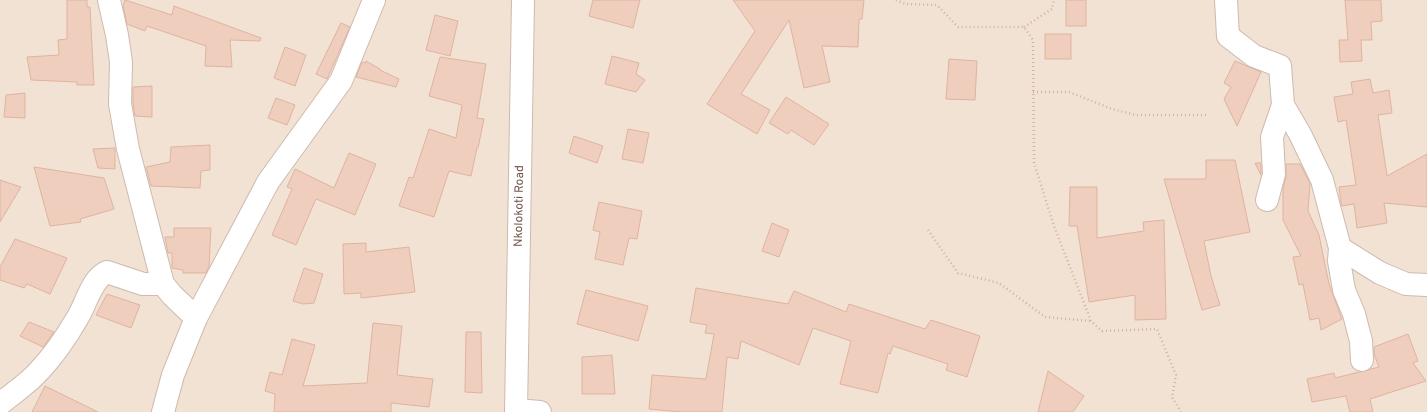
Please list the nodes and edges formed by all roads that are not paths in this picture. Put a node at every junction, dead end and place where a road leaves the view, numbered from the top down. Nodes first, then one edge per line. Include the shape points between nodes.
1 (109, 0) edge
2 (374, 0) edge
3 (523, 0) edge
4 (1226, 0) edge
5 (1283, 105) junction
6 (1267, 200) dead end
7 (1340, 248) junction
8 (163, 284) junction
9 (1427, 285) edge
10 (196, 318) junction
11 (1362, 360) dead end
12 (0, 404) edge
13 (516, 411) edge
14 (163, 412) edge
15 (540, 412) edge

1 - 8 street via 117,35 120,104 128,149
2 - 10 street via 341,81 268,182
3 - 13 street, Nkolokoti Road
4 - 5 street via 1228,36 1254,56 1280,66
5 - 6 street via 1272,137 1274,174
5 - 7 street via 1322,180
7 - 9 street via 1380,273 1406,284
7 - 11 street via 1339,260 1344,290 1361,341
8 - 10 street
8 - 12 street via 143,284 107,272 102,274 96,280 86,304 66,337 44,365
10 - 14 street via 173,375
13 - 15 street

